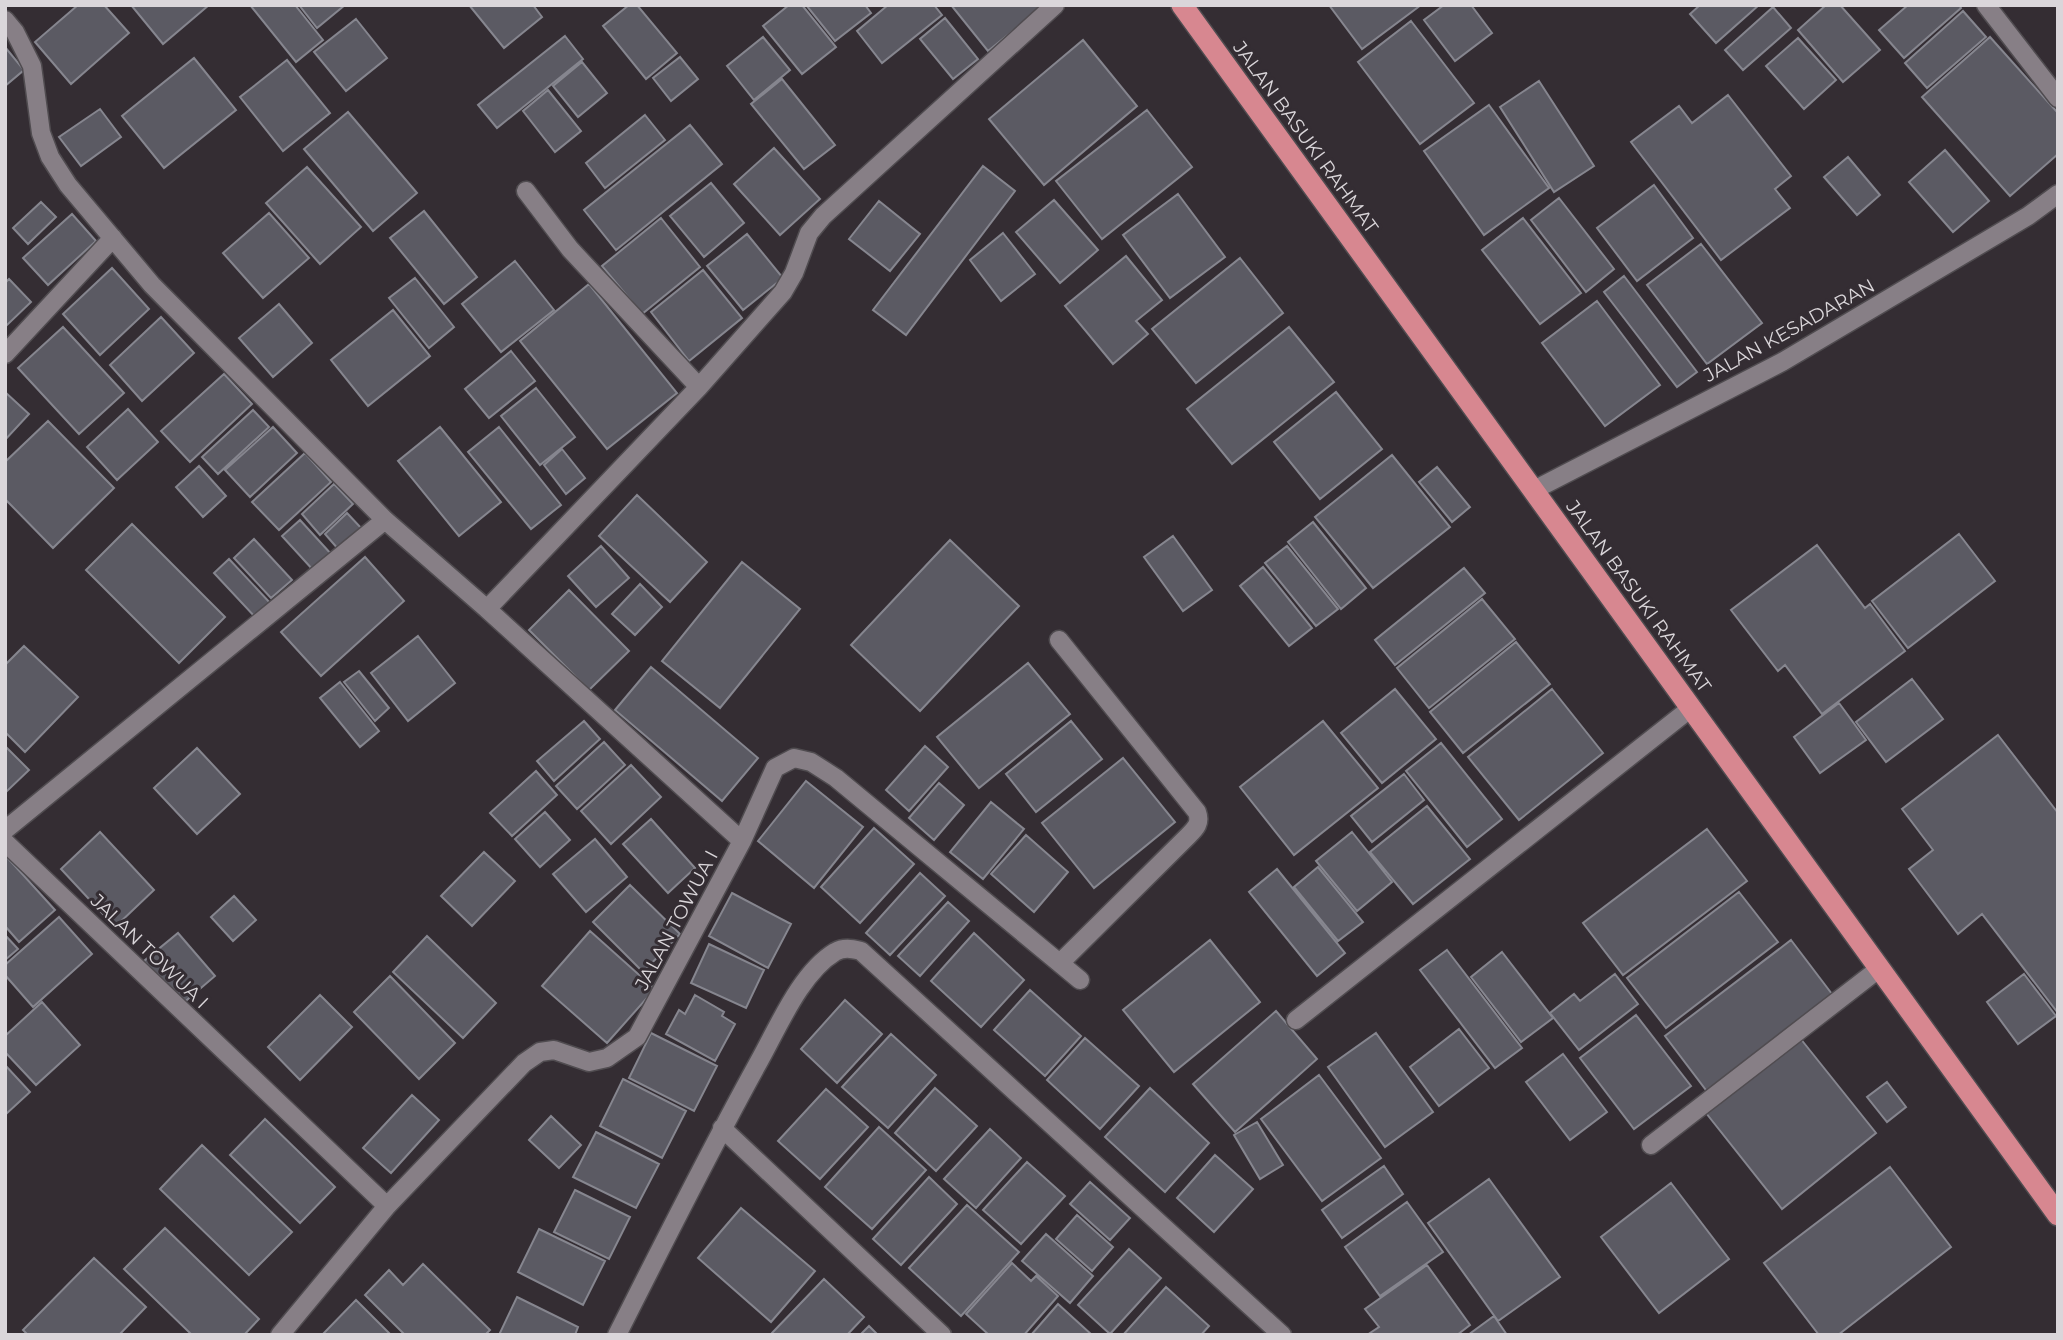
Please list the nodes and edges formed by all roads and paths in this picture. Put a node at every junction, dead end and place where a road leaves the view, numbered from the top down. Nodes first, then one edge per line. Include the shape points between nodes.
1 (1055, 5) edge
2 (1182, 5) edge
3 (1986, 5) edge
4 (5, 20) edge
5 (2058, 98) edge
6 (526, 191) dead end
7 (2058, 194) edge
8 (113, 239) junction
9 (5, 354) edge
10 (699, 387) junction
11 (1534, 490) junction
12 (385, 520) junction
13 (486, 609) junction
14 (1059, 640) dead end
15 (1691, 708) junction
16 (5, 830) edge
17 (742, 841) junction
18 (5, 842) edge
19 (1060, 963) junction
20 (1880, 968) junction
21 (1080, 980) dead end
22 (1296, 1020) dead end
23 (722, 1128) junction
24 (1651, 1145) dead end
25 (387, 1206) junction
26 (2058, 1215) edge
27 (1281, 1334) edge
28 (280, 1335) edge
29 (617, 1335) edge
30 (942, 1335) edge

1 - 10 street via 823,216 809,233 783,292
2 - 11 highway, JALAN BASUKI RAHMAT
3 - 5 street
4 - 8 street, JALAN TOWUA I via 32,65 41,133 50,157
6 - 10 street via 570,249
7 - 11 street, JALAN KESADARAN via 1782,362
8 - 9 street
8 - 12 street, JALAN TOWUA I via 152,285
10 - 13 street
11 - 15 highway, JALAN BASUKI RAHMAT
12 - 13 street, JALAN TOWUA I
12 - 16 street
13 - 17 street, JALAN TOWUA I
14 - 19 street via 1199,819 1196,828
15 - 20 highway, JALAN BASUKI RAHMAT
15 - 22 street
17 - 19 street via 775,768 794,758 811,762
17 - 25 street, JALAN TOWUA I via 637,1037 607,1058 589,1062 554,1050 540,1052 524,1063
18 - 25 street, JALAN TOWUA I
19 - 21 street
20 - 24 street
20 - 26 highway, JALAN BASUKI RAHMAT
23 - 27 street via 797,992 836,951 861,951
23 - 29 street
23 - 30 street
25 - 28 street, JALAN TOWUA I

